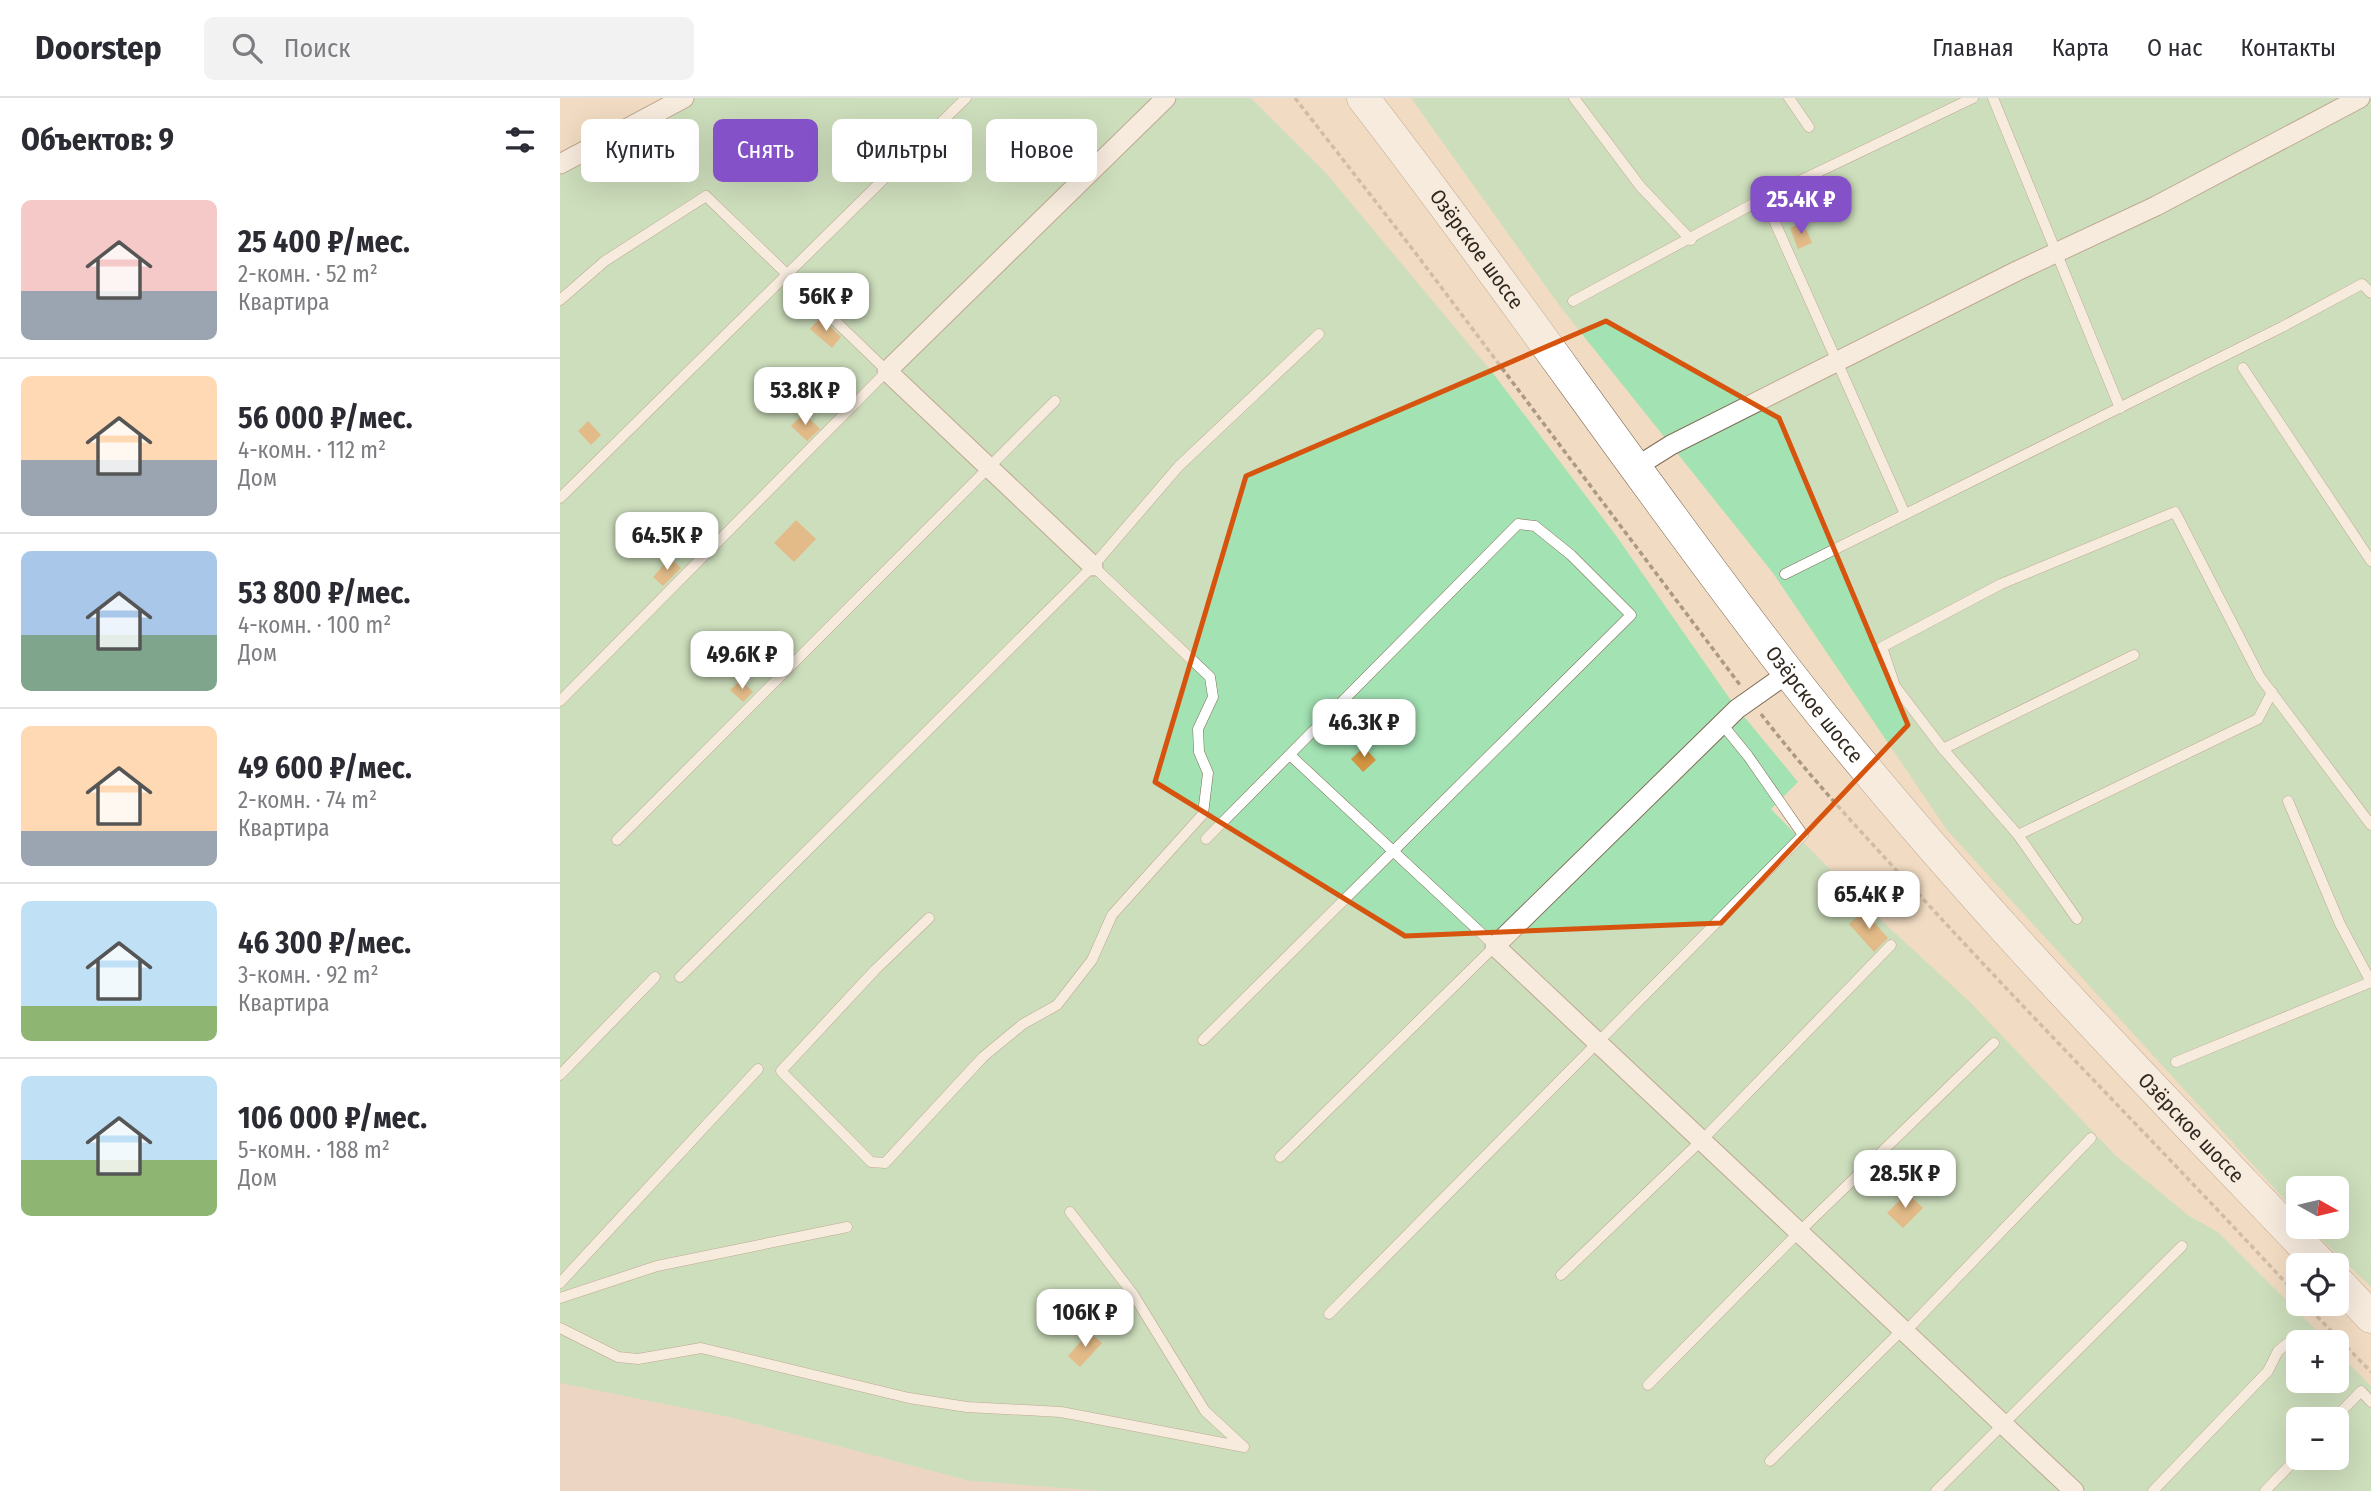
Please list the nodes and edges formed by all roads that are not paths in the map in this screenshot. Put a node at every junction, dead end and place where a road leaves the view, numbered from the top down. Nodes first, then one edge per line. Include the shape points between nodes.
1 (684, 98) edge
2 (967, 98) edge
3 (1166, 98) edge
4 (1363, 98) edge
5 (1574, 98) edge
6 (1789, 98) edge
7 (1973, 98) edge
8 (1993, 98) edge
9 (2353, 100) edge
10 (1809, 127) dead end
11 (560, 164) edge
12 (1764, 198) junction
13 (1691, 240) junction
14 (2056, 252) junction
15 (787, 274) junction
16 (2371, 293) edge
17 (560, 300) edge
18 (1573, 301) dead end
19 (1319, 334) dead end
20 (1838, 363) junction
21 (2243, 368) dead end
22 (887, 371) junction
23 (1055, 401) dead end
24 (2120, 408) junction
25 (1636, 467) junction
26 (989, 468) junction
27 (560, 498) edge
28 (1905, 514) junction
29 (2371, 561) edge
30 (1093, 566) junction
31 (1785, 574) dead end
32 (2134, 655) dead end
33 (1788, 673) junction
34 (2272, 692) junction
35 (560, 701) edge
36 (1722, 724) junction
37 (1943, 749) junction
38 (1290, 755) junction
39 (2288, 801) dead end
40 (2371, 825) edge
41 (2018, 835) junction
42 (1206, 839) dead end
43 (617, 840) dead end
44 (1392, 849) junction
45 (929, 918) dead end
46 (2077, 919) dead end
47 (1891, 945) dead end
48 (1494, 946) junction
49 (655, 977) dead end
50 (680, 977) dead end
51 (2371, 982) edge
52 (1203, 1040) dead end
53 (1994, 1043) dead end
54 (1600, 1044) junction
55 (2176, 1062) dead end
56 (758, 1069) dead end
57 (560, 1075) edge
58 (2091, 1138) dead end
59 (1700, 1139) junction
60 (1280, 1157) dead end
61 (1070, 1212) dead end
62 (847, 1227) dead end
63 (1799, 1232) junction
64 (2182, 1246) dead end
65 (2311, 1253) edge
66 (1561, 1275) dead end
67 (560, 1283) edge
68 (2349, 1294) edge
69 (560, 1298) edge
70 (1329, 1314) dead end
71 (2371, 1317) edge
72 (560, 1328) edge
73 (1905, 1332) junction
74 (2286, 1345) edge
75 (1648, 1385) dead end
76 (2371, 1402) edge
77 (2346, 1407) edge
78 (2003, 1424) junction
79 (1770, 1461) dead end
80 (2286, 1469) edge
81 (1936, 1491) edge
82 (2074, 1491) edge
83 (2152, 1491) edge
84 (2265, 1491) edge

1 - 11 street
2 - 15 lane
3 - 22 street
4 - 25 main road, Озёрское шоссе
5 - 13 lane via 1640,186
6 - 10 lane
7 - 12 lane
8 - 14 lane
9 - 14 street via 2155,206
12 - 13 lane
12 - 20 lane
13 - 18 lane
14 - 20 street
14 - 24 lane
15 - 17 lane via 706,196 605,261
15 - 22 lane
15 - 27 lane
16 - 24 lane via 2362,284
19 - 30 lane via 1179,466
20 - 25 street via 1671,445
20 - 28 lane
21 - 29 lane
22 - 26 street
22 - 35 lane
23 - 26 lane
24 - 28 lane
25 - 33 main road, Озёрское шоссе
26 - 30 street
26 - 43 lane
28 - 31 lane
30 - 45 lane via 1210,677 1213,697 1198,729 1199,752 1208,773 1203,814 1112,915 1092,960 1057,1005 1023,1024 983,1057 885,1163 871,1163 781,1071
30 - 50 lane
32 - 37 lane
33 - 36 street
33 - 65 main road, Озёрское шоссе via 1923,834
34 - 37 lane via 2175,512 2001,584 1882,647 1895,686
34 - 40 lane
34 - 41 lane via 2258,719
36 - 48 street
36 - 54 lane via 1803,835
37 - 41 lane
38 - 42 lane
38 - 44 lane
38 - 44 lane via 1518,524 1535,526 1571,555 1631,615
39 - 51 lane via 2340,924
41 - 46 lane
44 - 48 lane
44 - 52 lane
47 - 59 lane
48 - 54 street
48 - 60 lane
49 - 57 lane
51 - 55 lane
53 - 63 lane
54 - 59 street
54 - 70 lane
56 - 67 lane
58 - 73 lane
59 - 63 street
59 - 66 lane
61 - 72 lane via 1133,1294 1205,1411 1244,1447 1061,1412 967,1407 909,1398 701,1348 638,1359 618,1357
62 - 69 lane via 657,1266
63 - 73 street
63 - 75 lane
64 - 78 lane
68 - 71 main road
73 - 78 street
73 - 79 lane
74 - 83 lane via 2268,1371
76 - 77 lane via 2361,1391
78 - 81 lane
78 - 82 street
80 - 84 lane

